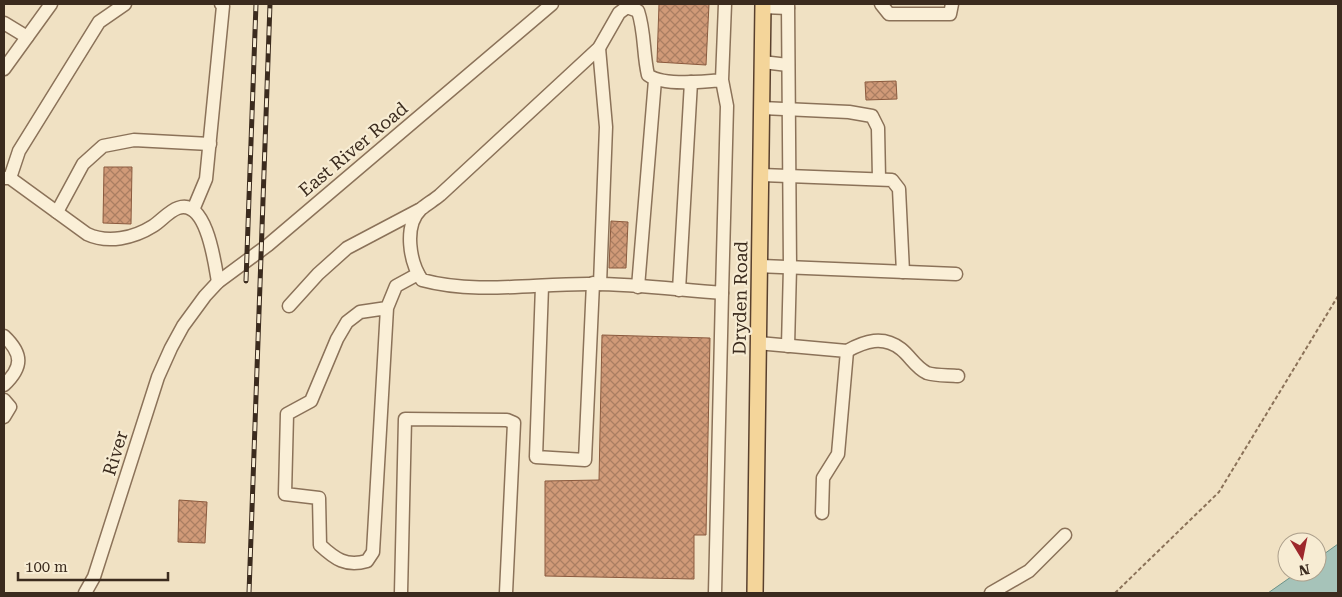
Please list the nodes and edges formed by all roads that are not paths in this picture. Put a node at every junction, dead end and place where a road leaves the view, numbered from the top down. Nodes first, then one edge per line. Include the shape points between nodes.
1 (51, 4) edge
2 (125, 4) edge
3 (221, 4) edge
4 (552, 4) edge
5 (725, 4) edge
6 (881, 4) edge
7 (952, 4) edge
8 (763, 6) edge
9 (788, 6) edge
10 (634, 7) edge
11 (4, 23) edge
12 (27, 37) junction
13 (599, 48) junction
14 (762, 62) junction
15 (788, 65) junction
16 (4, 70) edge
17 (655, 80) junction
18 (722, 80) junction
19 (691, 82) junction
20 (762, 108) junction
21 (788, 109) junction
22 (210, 144) junction
23 (761, 175) junction
24 (789, 176) junction
25 (7, 178) edge
26 (879, 179) junction
27 (193, 210) junction
28 (420, 210) junction
29 (57, 212) junction
30 (759, 266) junction
31 (790, 267) junction
32 (903, 272) junction
33 (418, 274) junction
34 (956, 274) dead end
35 (218, 282) junction
36 (597, 284) junction
37 (542, 286) junction
38 (638, 287) junction
39 (679, 290) junction
40 (722, 293) junction
41 (289, 306) dead end
42 (387, 308) junction
43 (183, 326) joint
44 (4, 336) edge
45 (758, 343) junction
46 (788, 346) junction
47 (847, 351) junction
48 (958, 376) dead end
49 (4, 385) edge
50 (4, 400) edge
51 (4, 417) edge
52 (822, 513) dead end
53 (1065, 535) dead end
54 (85, 593) edge
55 (401, 593) edge
56 (506, 593) edge
57 (714, 593) edge
58 (755, 593) edge
59 (991, 593) edge

1 - 12 street
2 - 25 street via 100,22 18,151
3 - 22 street via 222,24
4 - 35 street, East River Road via 268,246
5 - 18 street
6 - 7 street via 889,14 950,14
8 - 9 street
8 - 14 main road, Dryden Road
9 - 15 street
10 - 13 street via 627,7 619,13
10 - 17 street via 642,24 648,76
11 - 12 street
12 - 16 street
13 - 28 street
13 - 36 street via 606,127
14 - 15 street
14 - 20 main road, Dryden Road
15 - 21 street
17 - 19 street
17 - 38 street
18 - 19 street
18 - 40 street via 727,106
19 - 39 street
20 - 21 street
20 - 23 main road, Dryden Road
21 - 24 street
21 - 26 street via 872,116 878,128
22 - 27 street via 206,179
22 - 29 street via 134,140 103,146 83,164
23 - 24 street
23 - 30 main road, Dryden Road
24 - 26 street
24 - 31 street
25 - 29 street
26 - 32 street via 892,180 899,189
27 - 29 street via 178,208 152,227 126,238 99,240
27 - 35 street via 212,245
28 - 33 street via 410,239 412,259
28 - 41 street via 348,248
30 - 31 street
30 - 45 main road, Dryden Road
31 - 32 street
31 - 46 street
32 - 34 street
33 - 37 street via 422,280 445,286
33 - 42 street via 396,286
35 - 43 street, East River Road
36 - 37 street
36 - 37 street via 585,460 536,457
36 - 38 street
38 - 39 street
39 - 40 street
40 - 57 street
42 - 42 street via 373,552 367,561 354,565 336,560 320,545 319,498 284,494 287,414 311,401 347,322 360,312
43 - 54 street, River via 158,377 94,577
44 - 49 street via 14,346 18,358 16,374
45 - 46 street
45 - 58 main road, Dryden Road
46 - 47 street
47 - 48 street via 863,342 888,342 929,374
47 - 52 street via 838,454 824,478
50 - 51 street via 10,407
53 - 59 street via 1028,571
55 - 56 street via 405,419 507,420 514,423

